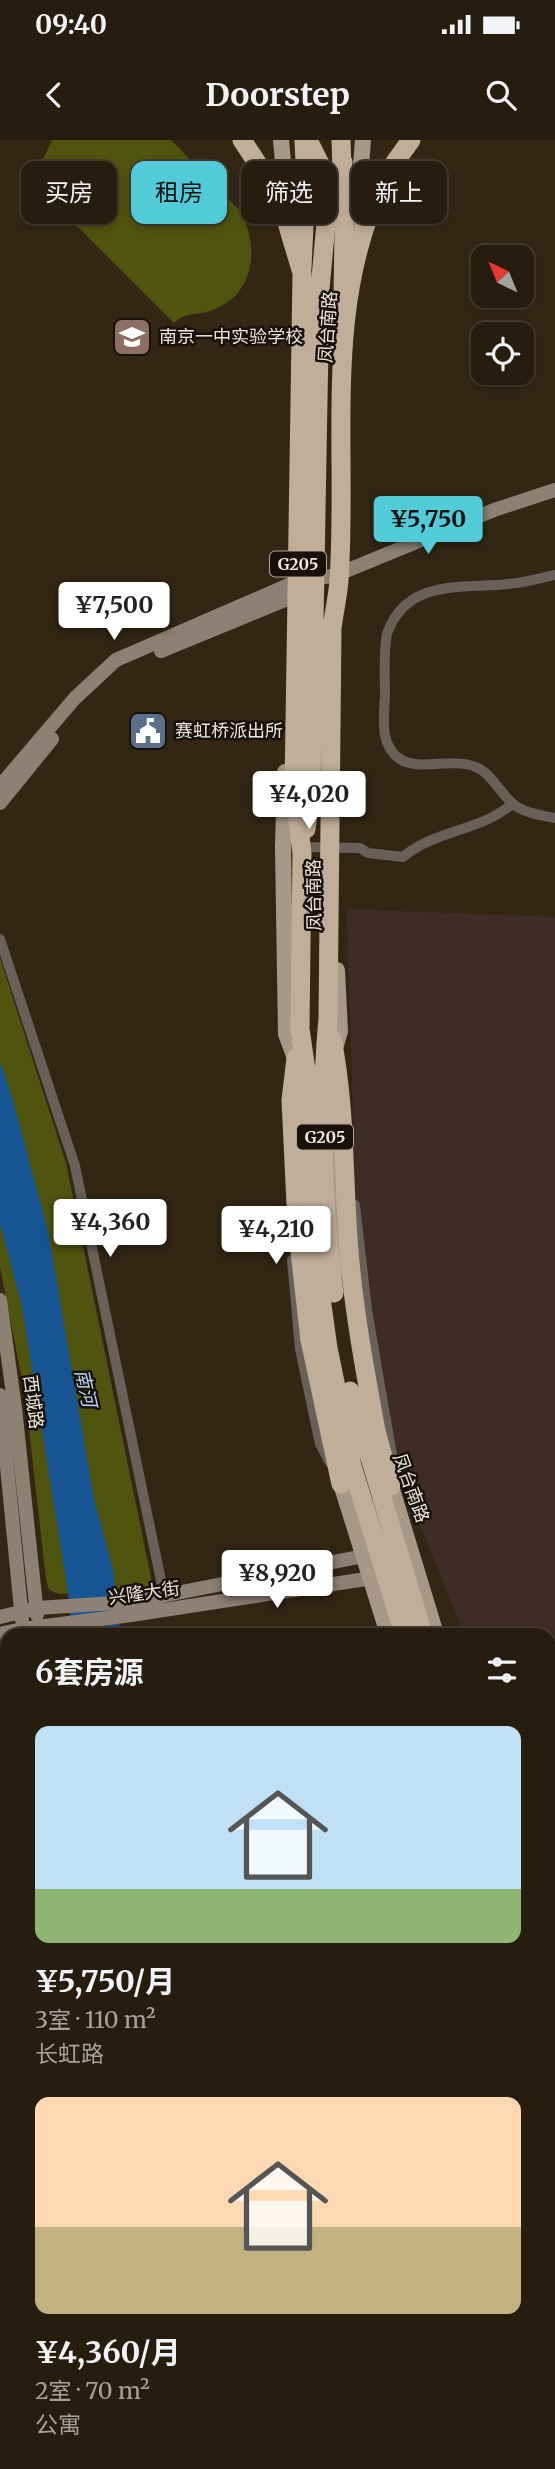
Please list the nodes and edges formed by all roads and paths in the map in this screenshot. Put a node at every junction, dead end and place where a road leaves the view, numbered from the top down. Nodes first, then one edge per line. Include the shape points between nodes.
1 (242, 140) edge
2 (281, 140) edge
3 (306, 140) edge
4 (341, 140) edge
5 (352, 140) edge
6 (363, 140) edge
7 (411, 140) edge
8 (302, 273) junction
9 (343, 334) junction
10 (555, 490) edge
11 (336, 575) junction
12 (555, 575) edge
13 (291, 591) junction
14 (332, 628) junction
15 (0, 786) edge
16 (0, 803) edge
17 (512, 804) junction
18 (555, 818) edge
19 (283, 847) junction
20 (334, 847) junction
21 (302, 854) junction
22 (0, 939) edge
23 (334, 1024) junction
24 (293, 1031) junction
25 (0, 1300) edge
26 (0, 1395) edge
27 (341, 1483) junction
28 (391, 1486) junction
29 (410, 1549) junction
30 (361, 1555) junction
31 (419, 1573) junction
32 (369, 1578) junction
33 (164, 1595) junction
34 (37, 1608) junction
35 (131, 1609) junction
36 (21, 1613) junction
37 (0, 1618) edge
38 (28, 1628) edge
39 (30, 1628) edge
40 (42, 1628) edge
41 (386, 1628) edge
42 (402, 1628) edge
43 (421, 1628) edge
44 (434, 1628) edge

1 - 8 highway, bridge via 279,197
2 - 13 main road, 凤台南路 via 293,286
3 - 8 highway, G205
3 - 14 highway, bridge via 322,168 333,214 327,292 326,573
4 - 9 highway, bridge
5 - 21 highway, bridge via 328,201 320,289 311,789
6 - 11 main road, 凤台南路
7 - 9 highway, bridge via 385,179 372,210 350,285
8 - 21 highway, 凤台南路 / G205, bridge via 294,787
9 - 14 highway, bridge via 339,581
10 - 11 main road
11 - 13 main road
11 - 20 main road, 凤台南路
12 - 17 street via 438,589 412,599 387,633 384,729 391,751 401,760 417,764 457,763 481,769
13 - 15 main road via 116,660 75,698
13 - 16 main road via 117,672 82,701
13 - 19 main road, 凤台南路
14 - 23 highway, 凤台南路 / G205, bridge
17 - 18 street
17 - 20 street via 475,827 412,849 404,857
19 - 20 street
19 - 24 main road, 凤台南路
20 - 23 main road, 凤台南路
21 - 24 highway, 凤台南路 / G205, bridge
22 - 33 street via 75,1166
23 - 28 highway, bridge via 354,1298 376,1430
23 - 28 main road, 凤台南路 via 330,1066 335,1213 343,1286 378,1466
23 - 43 highway, 凤台南路 / G205, bridge via 323,1070 327,1210 341,1346 354,1408
24 - 27 main road, 凤台南路 via 299,1066 306,1275 341,1457
24 - 27 highway, bridge via 290,1100 310,1340
24 - 42 highway, 凤台南路 / G205, bridge via 306,1070 312,1218 328,1348 359,1490
25 - 34 main road, 西城路
26 - 36 main road, 西城路
27 - 30 main road, 凤台南路
28 - 29 main road, 凤台南路
29 - 30 main road, 兴隆大街
29 - 31 main road, 凤台南路
30 - 32 main road, 凤台南路
30 - 33 main road, 兴隆大街
31 - 32 main road, 兴隆大街
31 - 44 main road, 凤台南路
32 - 35 main road, 兴隆大街
32 - 41 main road, 凤台南路
33 - 35 main road, 兴隆大街
34 - 35 main road, 兴隆大街
34 - 36 main road, 兴隆大街
34 - 39 main road, 西城路
35 - 40 main road, 兴隆大街
36 - 37 main road, 兴隆大街
36 - 38 main road, 西城路

